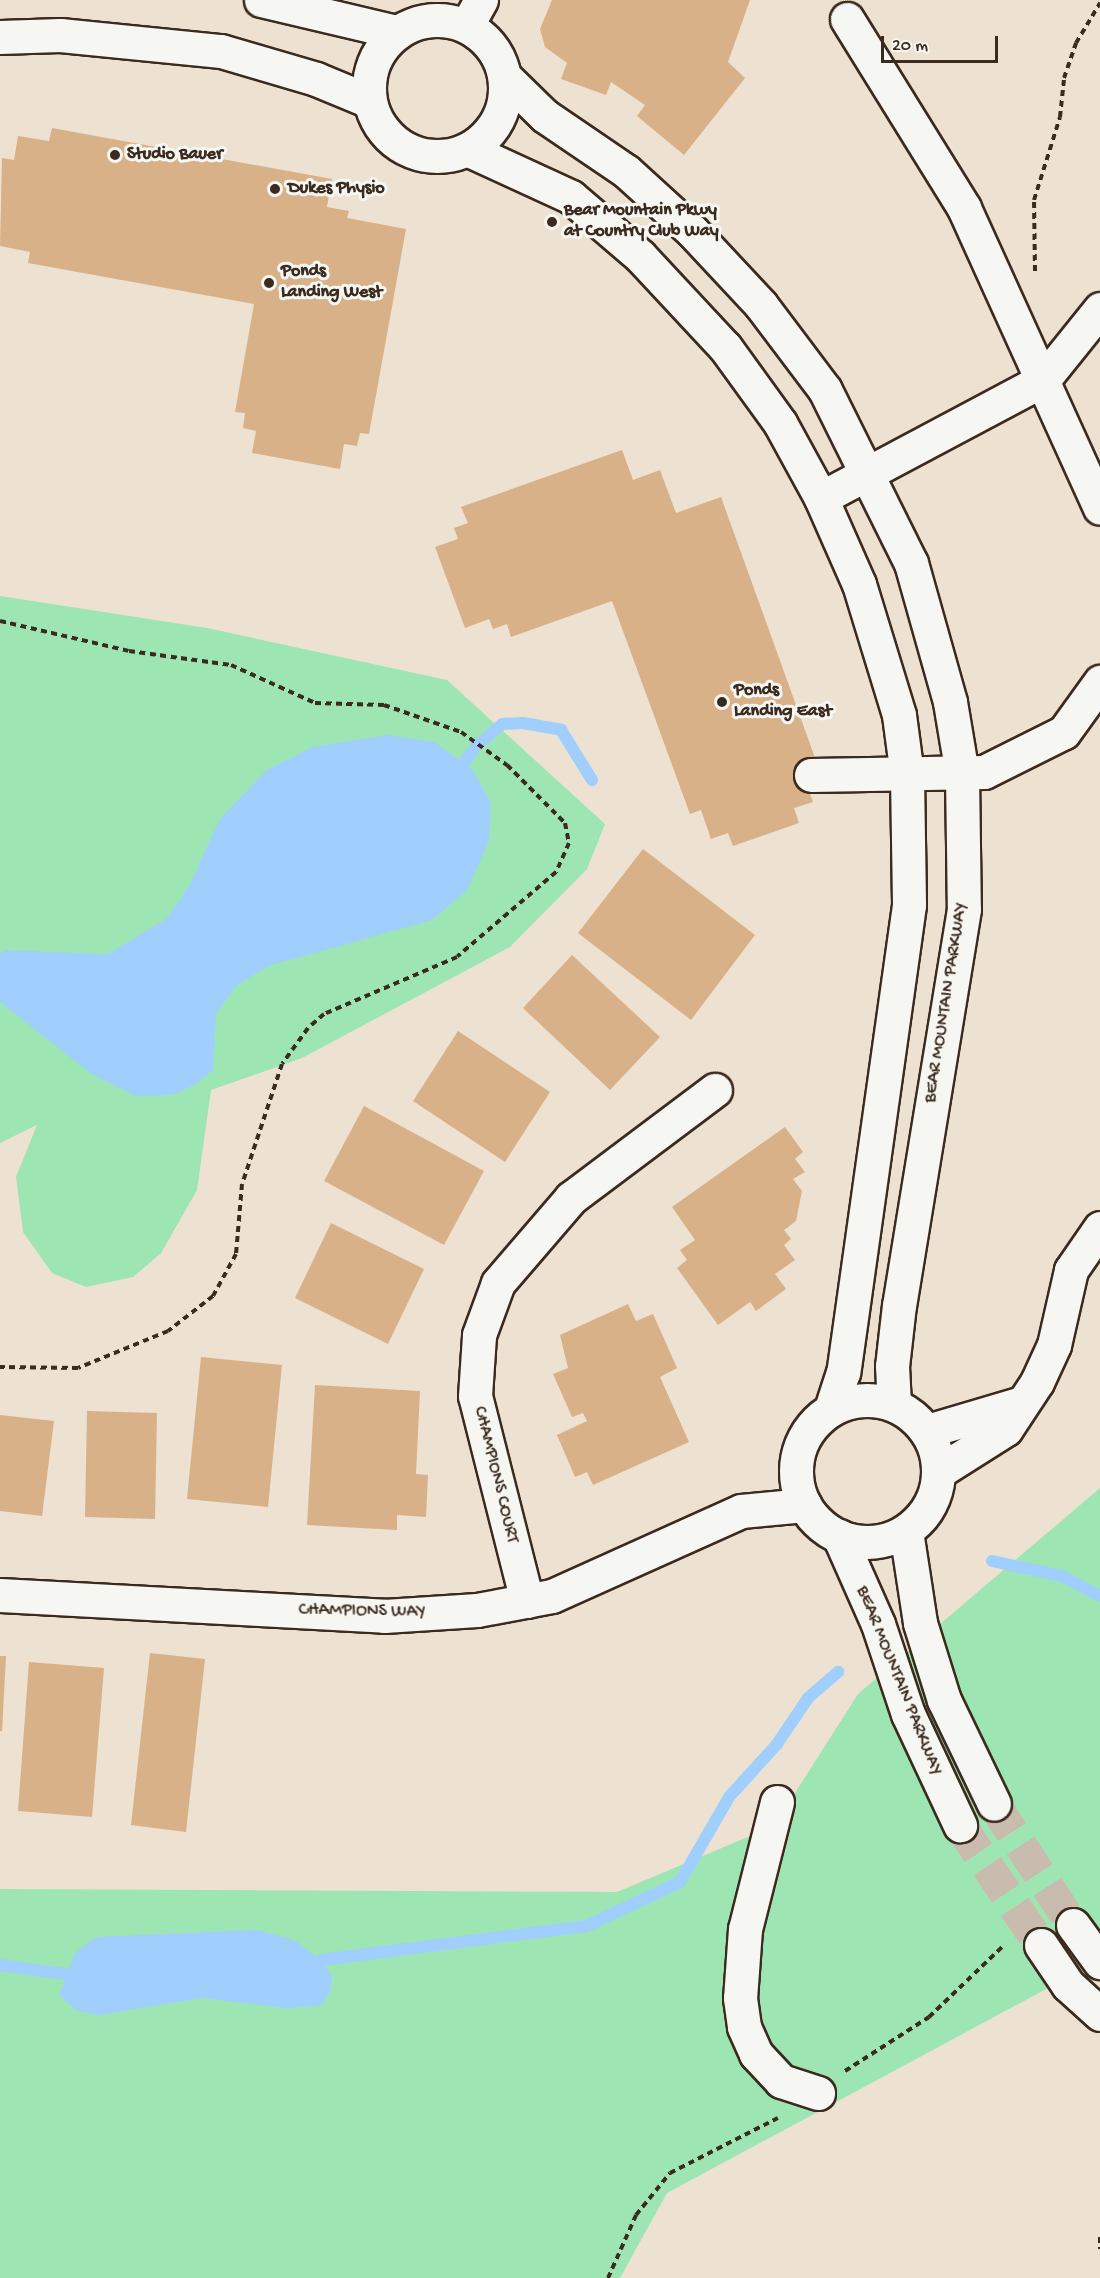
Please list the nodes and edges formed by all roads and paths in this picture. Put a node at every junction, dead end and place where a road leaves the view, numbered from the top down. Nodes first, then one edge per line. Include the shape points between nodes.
1 (261, 0) edge
2 (1100, 3) edge
3 (474, 13) edge
4 (847, 19) dead end
5 (396, 32) junction
6 (0, 37) edge
7 (506, 78) junction
8 (369, 102) junction
9 (469, 150) junction
10 (1036, 280) dead end
11 (1100, 309) edge
12 (1042, 380) junction
13 (869, 472) junction
14 (821, 498) junction
15 (1100, 508) edge
16 (0, 621) edge
17 (1100, 682) edge
18 (962, 774) junction
19 (907, 775) junction
20 (811, 776) dead end
21 (715, 1090) dead end
22 (1100, 1228) edge
23 (0, 1366) edge
24 (1018, 1404) junction
25 (894, 1405) junction
26 (831, 1409) junction
27 (927, 1431) junction
28 (796, 1460) junction
29 (938, 1472) junction
30 (805, 1505) junction
31 (741, 1511) junction
32 (906, 1531) junction
33 (839, 1536) junction
34 (0, 1595) edge
35 (527, 1601) junction
36 (777, 1802) dead end
37 (994, 1804) tunnel mouth
38 (960, 1825) tunnel mouth
39 (1073, 1925) tunnel mouth
40 (1041, 1945) tunnel mouth
41 (1100, 1962) edge
42 (1100, 2014) edge
43 (818, 2092) dead end
44 (1100, 2237) edge
45 (1100, 2248) edge

1 - 5 street
2 - 10 path via 1077,43 1064,78 1060,117 1034,200
3 - 5 street via 427,21
3 - 7 street
4 - 12 street via 964,208
5 - 8 street via 378,51 369,75
6 - 8 street via 60,35 221,51 316,79
7 - 9 street via 504,107 491,132
7 - 13 street, BEAR MOUNTAIN PARKWAY via 545,116 626,171 730,272 825,390
8 - 9 street via 382,130 407,150 438,157
9 - 14 street via 571,197 640,256 725,347 780,423
11 - 12 street
12 - 13 street
12 - 15 street
13 - 14 street
13 - 18 street, BEAR MOUNTAIN PARKWAY via 911,563 950,702
14 - 19 street via 859,584 899,715
16 - 23 path via 129,651 231,665 315,703 384,705 460,732 507,765 565,823 568,843 564,860 457,957 324,1014 308,1028 282,1064 242,1184 236,1254 213,1296 168,1331 78,1368
17 - 18 street via 1064,732 984,772
18 - 19 street
18 - 25 street, BEAR MOUNTAIN PARKWAY via 963,909 899,1305 892,1366
19 - 20 street
19 - 26 street via 909,904 843,1372
21 - 35 street, CHAMPIONS COURT via 571,1198 529,1241 498,1283 479,1335 475,1396
22 - 24 street via 1071,1270 1054,1345 1037,1383
24 - 27 street
24 - 29 street via 1006,1429
25 - 26 street via 852,1401
25 - 27 street
26 - 28 street via 803,1439
27 - 29 street
28 - 30 street via 797,1483
28 - 31 street, CHAMPIONS WAY
29 - 32 street via 934,1495 923,1515
30 - 31 street, CHAMPIONS WAY
30 - 33 street via 819,1524
31 - 35 street, CHAMPIONS WAY via 607,1575
32 - 33 street via 884,1540 861,1542
32 - 37 street, BEAR MOUNTAIN PARKWAY via 920,1623 944,1700
33 - 38 street, BEAR MOUNTAIN PARKWAY via 878,1624 908,1714
34 - 35 street, CHAMPIONS WAY via 384,1616 477,1610
36 - 43 street via 745,1929 742,2007 756,2054 781,2081
39 - 41 street
40 - 42 street via 1068,1985
44 - 45 path

